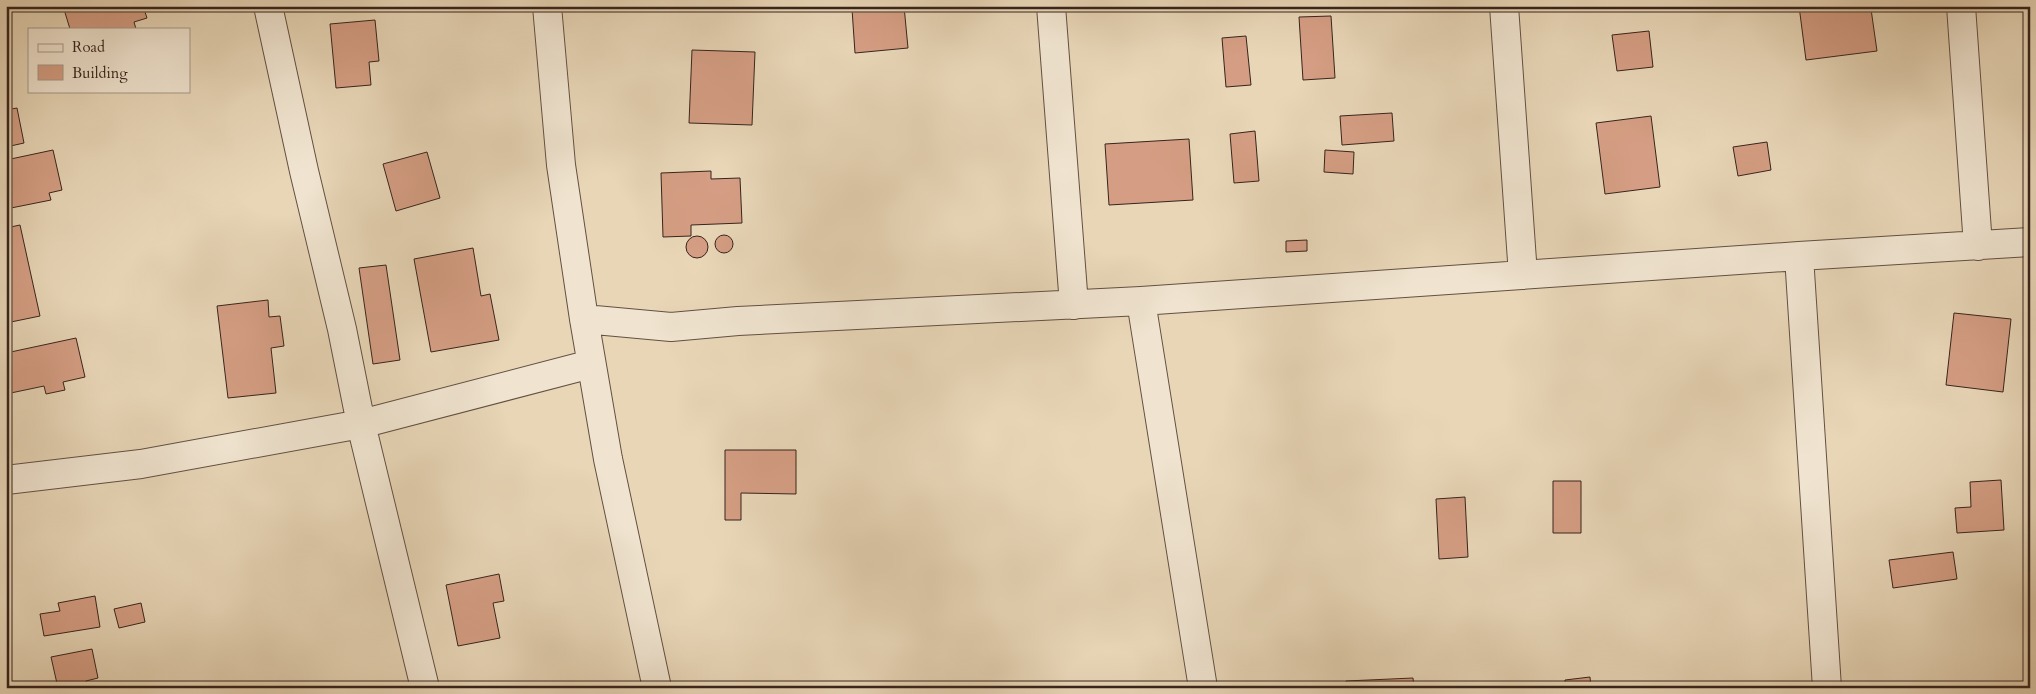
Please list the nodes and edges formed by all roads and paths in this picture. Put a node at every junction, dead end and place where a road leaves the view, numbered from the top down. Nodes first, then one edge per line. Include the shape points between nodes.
1 (268, 6) edge
2 (547, 6) edge
3 (1051, 6) edge
4 (1504, 6) edge
5 (1961, 6) edge
6 (2030, 242) edge
7 (1978, 246) junction
8 (1799, 256) junction
9 (1523, 275) junction
10 (1140, 301) junction
11 (1074, 304) junction
12 (584, 319) junction
13 (591, 364) junction
14 (361, 424) junction
15 (6, 480) edge
16 (425, 688) edge
17 (658, 688) edge
18 (1203, 688) edge
19 (1827, 688) edge

1 - 14 street
2 - 12 street via 561,165
3 - 11 street
4 - 9 street
5 - 7 street
6 - 7 street
7 - 8 street
8 - 9 street
8 - 19 street
9 - 10 street
10 - 11 street
10 - 18 street
11 - 12 street via 670,327
12 - 13 street
13 - 14 street
13 - 17 street via 631,572
14 - 15 street via 141,464
14 - 16 street

